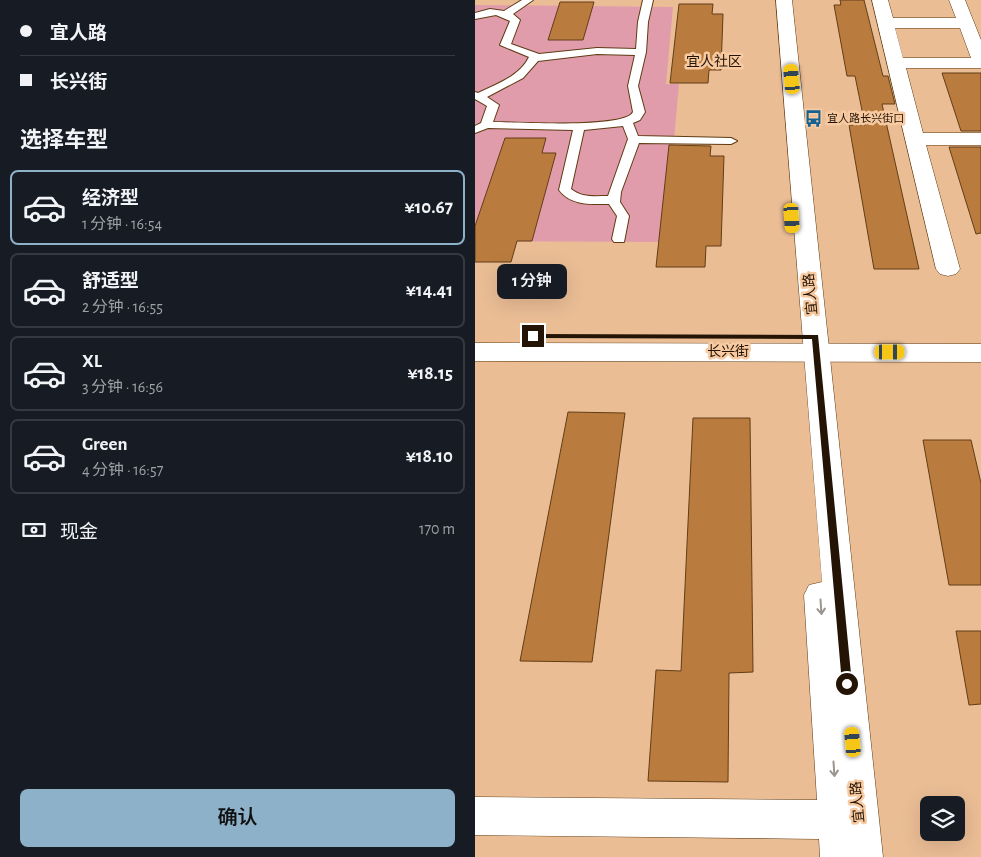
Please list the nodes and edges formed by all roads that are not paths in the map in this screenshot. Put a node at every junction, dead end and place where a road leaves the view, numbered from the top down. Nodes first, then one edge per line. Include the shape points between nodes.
1 (528, 0) edge
2 (648, 0) edge
3 (775, 0) edge
4 (784, 0) edge
5 (880, 0) edge
6 (957, 0) edge
7 (506, 14) junction
8 (475, 16) edge
9 (886, 23) junction
10 (972, 28) edge
11 (641, 52) junction
12 (534, 58) junction
13 (896, 63) junction
14 (981, 63) edge
15 (477, 96) edge
16 (627, 122) junction
17 (579, 126) junction
18 (480, 127) edge
19 (634, 139) junction
20 (915, 139) junction
21 (981, 139) edge
22 (731, 141) dead end
23 (614, 200) junction
24 (619, 239) dead end
25 (948, 268) dead end
26 (475, 336) edge
27 (981, 337) edge
28 (809, 344) junction
29 (475, 352) edge
30 (981, 353) edge
31 (475, 816) edge
32 (849, 820) junction
33 (840, 857) edge
34 (863, 857) edge

1 - 7 lane
2 - 11 lane
3 - 28 street, 宜人路
4 - 28 street, 宜人路
5 - 9 street
6 - 10 street
7 - 8 lane via 486,8
7 - 12 lane via 515,20 505,45
9 - 10 street
9 - 13 street
10 - 14 street
11 - 12 lane via 605,51
11 - 16 lane via 633,86 639,112 636,118
12 - 15 lane via 524,71
13 - 14 street
13 - 20 street
15 - 18 lane via 493,105
16 - 17 lane
16 - 19 lane
17 - 18 lane
17 - 23 lane via 565,190 579,199
19 - 22 lane
19 - 23 lane
20 - 21 street
20 - 25 street
23 - 24 lane via 623,216
26 - 28 street, 长兴街
27 - 28 street, 长兴街
28 - 29 street, 长兴街
28 - 30 street, 长兴街
28 - 32 street, 宜人路
31 - 32 street
32 - 33 street, 宜人路
32 - 34 street, 宜人路

